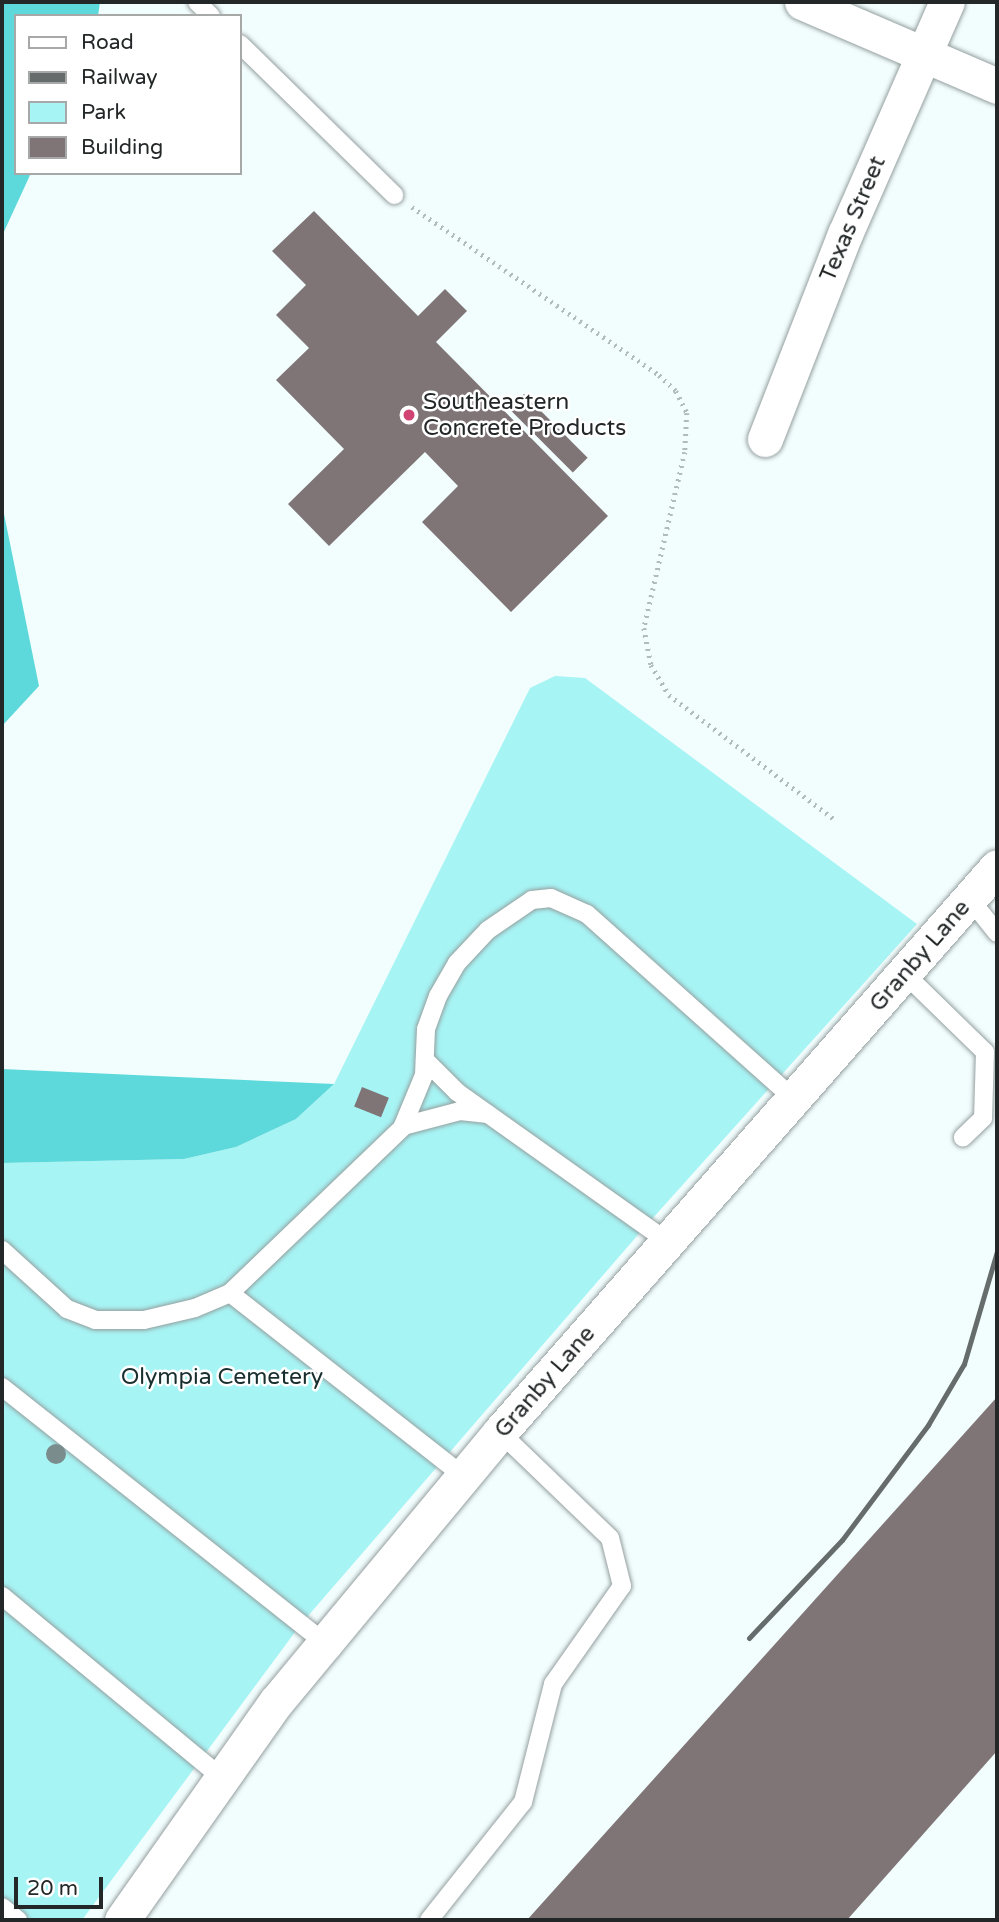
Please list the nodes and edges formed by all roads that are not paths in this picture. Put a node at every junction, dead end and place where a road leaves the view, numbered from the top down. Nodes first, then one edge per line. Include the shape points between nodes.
1 (802, 2) edge
2 (947, 2) edge
3 (242, 46) edge
4 (925, 56) junction
5 (997, 86) edge
6 (394, 195) road end
7 (765, 439) dead end
8 (997, 867) edge
9 (971, 899) junction
10 (997, 933) edge
11 (904, 973) junction
12 (425, 1060) junction
13 (794, 1099) junction
14 (490, 1114) junction
15 (403, 1126) junction
16 (963, 1138) dead end
17 (668, 1242) junction
18 (2, 1250) edge
19 (230, 1293) junction
20 (2, 1387) edge
21 (500, 1432) junction
22 (463, 1476) junction
23 (2, 1596) edge
24 (325, 1643) junction
25 (222, 1778) junction
26 (2, 1907) edge
27 (18, 1920) edge
28 (122, 1920) edge
29 (429, 1920) edge

1 - 4 street
2 - 4 street, Texas Street
3 - 6 lane
4 - 5 street
4 - 7 street, Texas Street via 845,234
8 - 9 street, Granby Lane
9 - 10 lane
9 - 11 street, Granby Lane
11 - 13 street, Granby Lane
11 - 16 lane via 985,1052 983,1118
12 - 13 lane via 426,1029 457,963 509,912 532,900 551,898 587,914
12 - 14 lane via 457,1092
12 - 15 lane via 424,1075
13 - 17 street, Granby Lane
14 - 15 lane via 460,1111
14 - 17 lane
15 - 19 lane
17 - 21 street, Granby Lane
18 - 19 lane via 67,1309 94,1320 144,1320 195,1308
19 - 22 lane
20 - 24 lane
21 - 22 street, Granby Lane
21 - 29 lane via 610,1538 622,1586 552,1684 523,1802
22 - 24 street, Granby Lane
23 - 25 lane
24 - 25 street, Granby Lane
25 - 28 street, Granby Lane
26 - 27 lane

